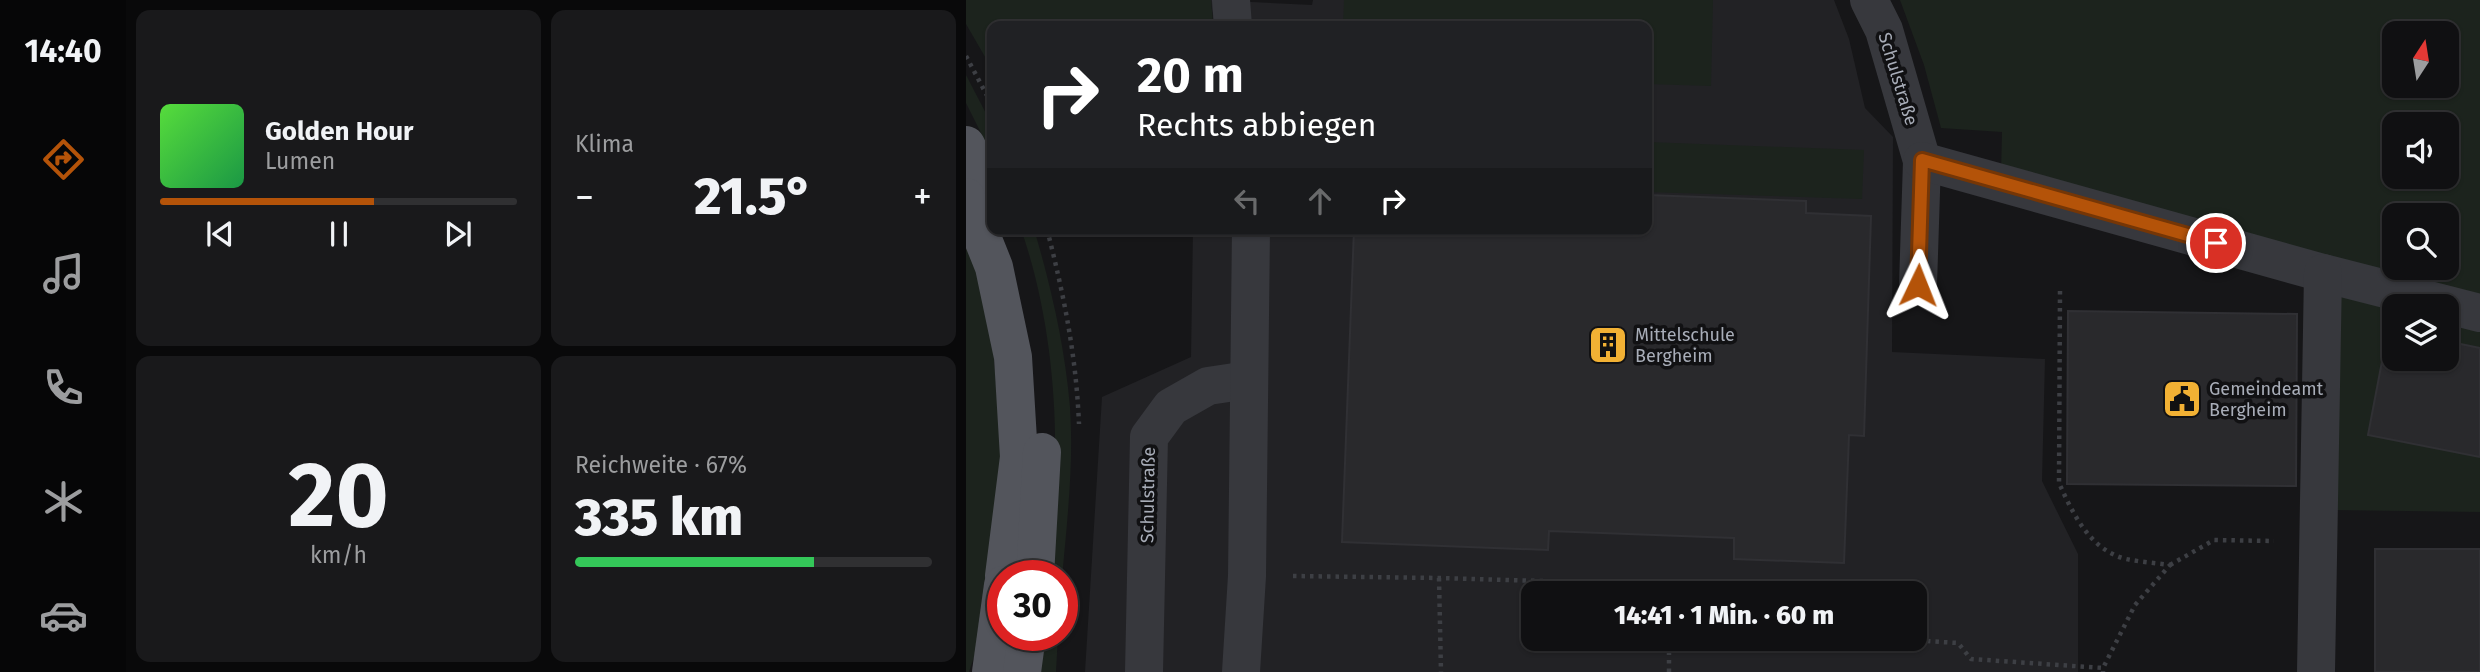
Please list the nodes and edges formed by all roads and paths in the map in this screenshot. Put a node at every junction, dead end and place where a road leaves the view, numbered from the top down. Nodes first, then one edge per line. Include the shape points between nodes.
1 (1231, 0) edge
2 (1869, 0) edge
3 (1233, 21) edge
4 (966, 57) edge
5 (987, 96) edge
6 (966, 145) edge
7 (1922, 160) junction
8 (987, 187) edge
9 (966, 197) edge
10 (1007, 235) edge
11 (1251, 235) edge
12 (2323, 273) junction
13 (1918, 285) dead end
14 (2060, 291) dead end
15 (2480, 313) edge
16 (1248, 380) junction
17 (2318, 542) junction
18 (1006, 560) edge
19 (1036, 560) edge
20 (2170, 565) junction
21 (1247, 576) junction
22 (1439, 578) junction
23 (1526, 581) edge
24 (1927, 641) edge
25 (994, 651) edge
26 (1025, 651) edge
27 (1670, 651) edge
28 (2103, 670) edge
29 (991, 672) edge
30 (1022, 672) edge
31 (1144, 672) edge
32 (1241, 672) edge
33 (1441, 672) edge
34 (1669, 672) edge
35 (2316, 672) edge

1 - 3 street
2 - 7 street, Schulstraße via 1884,30
4 - 5 path
6 - 8 main road
7 - 12 street
7 - 13 street, Schulstraße
9 - 18 main road via 994,267 1013,357 1019,457
10 - 19 main road via 1018,261 1038,363 1042,451
11 - 16 street
12 - 15 street
12 - 17 street
14 - 20 path via 2059,483 2092,540 2123,558
16 - 21 street
16 - 31 street, Schulstraße via 1208,386 1171,407 1149,437
17 - 20 path via 2214,540
17 - 35 street
20 - 28 path via 2134,605
21 - 22 path
21 - 32 street
22 - 23 path
22 - 33 path
24 - 28 path via 1958,643 1970,659
25 - 29 main road
26 - 30 main road
27 - 34 path

